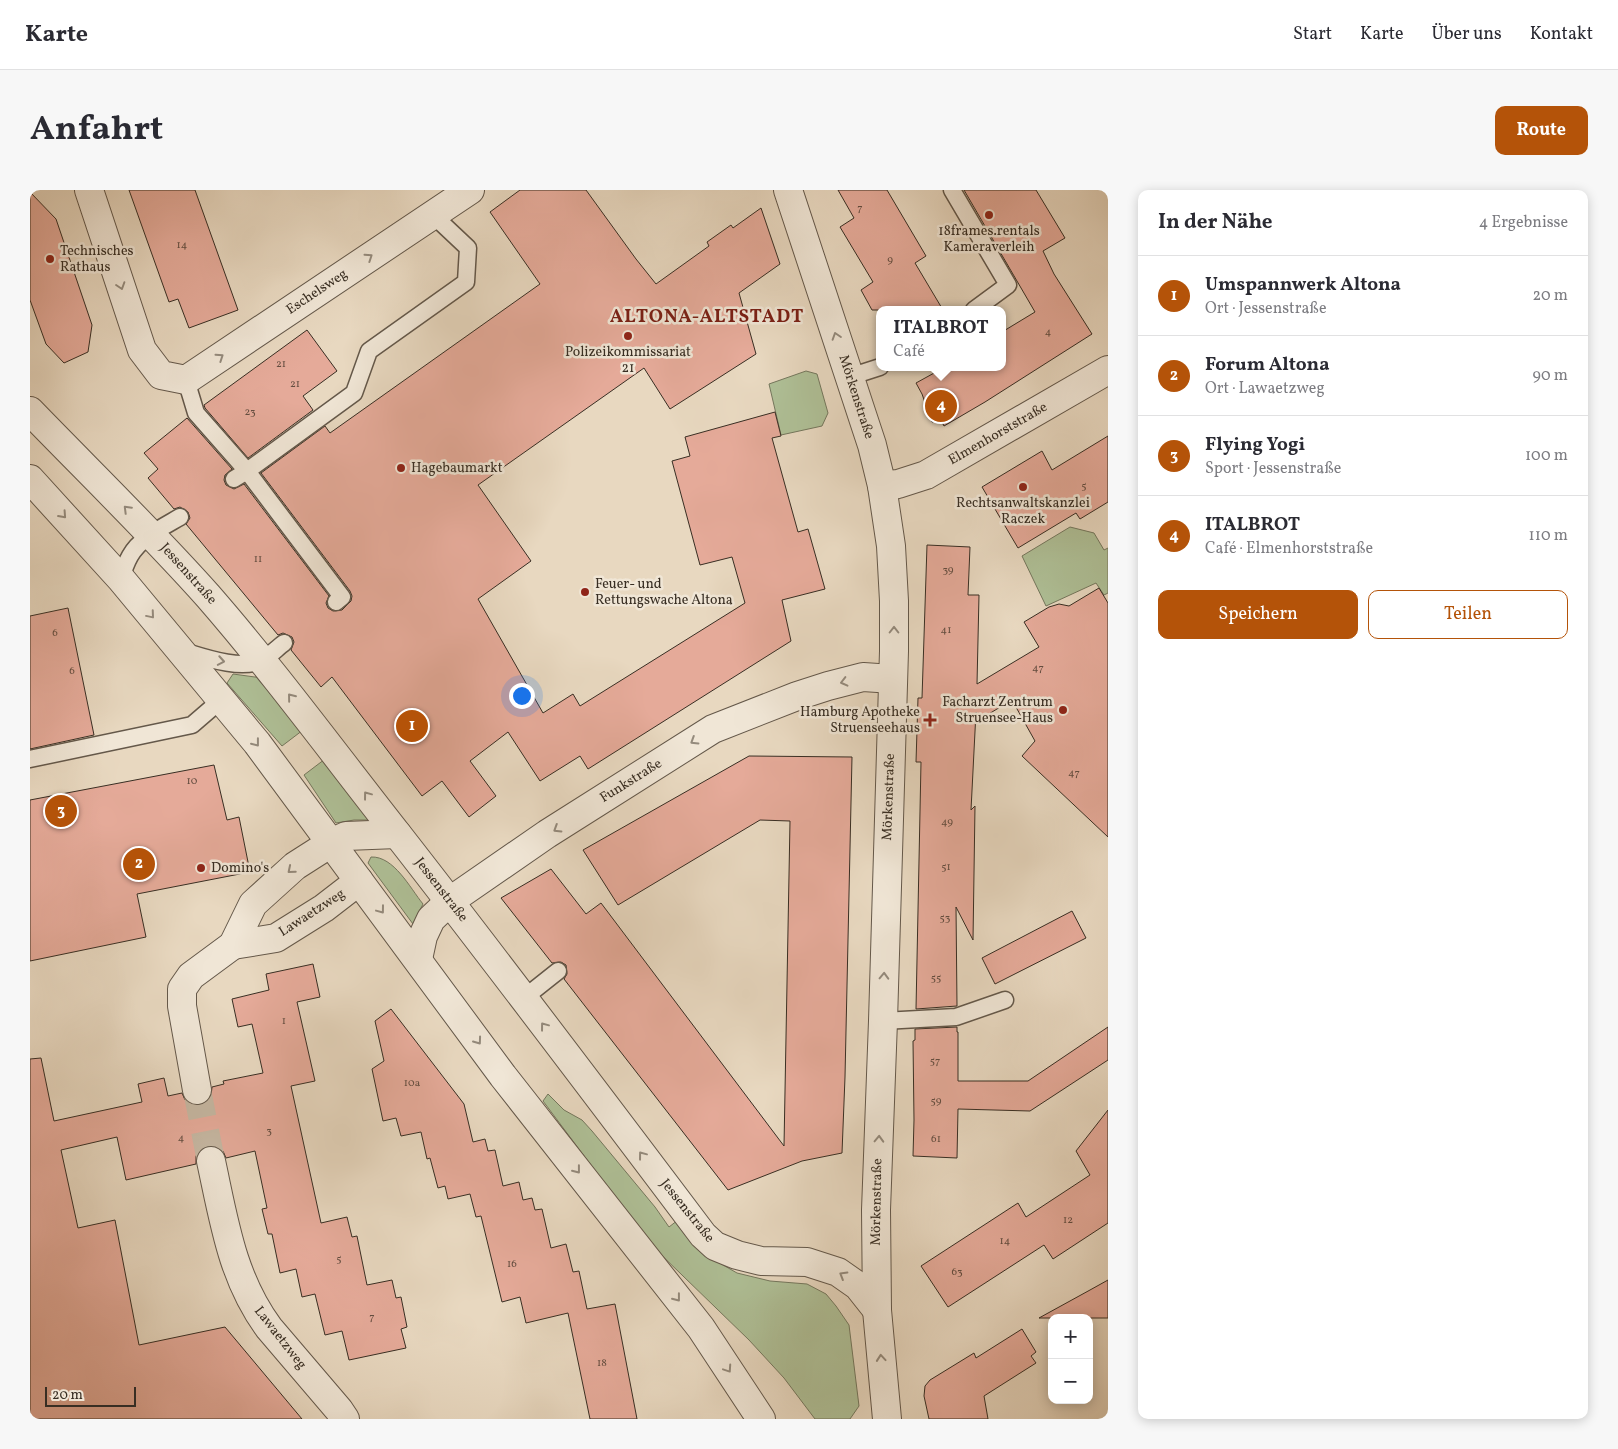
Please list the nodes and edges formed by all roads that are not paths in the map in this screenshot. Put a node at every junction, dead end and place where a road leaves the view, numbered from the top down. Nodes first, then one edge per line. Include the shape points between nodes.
1 (89, 190) edge
2 (470, 190) edge
3 (788, 190) edge
4 (952, 190) edge
5 (433, 215) junction
6 (979, 306) edge
7 (876, 368) edge
8 (1108, 370) edge
9 (849, 377) junction
10 (173, 378) junction
11 (30, 411) edge
12 (240, 475) junction
13 (30, 479) edge
14 (882, 486) junction
15 (180, 517) dead end
16 (152, 534) junction
17 (120, 579) junction
18 (339, 600) dead end
19 (284, 642) dead end
20 (181, 650) junction
21 (261, 660) junction
22 (893, 679) junction
23 (221, 700) junction
24 (30, 760) edge
25 (397, 834) junction
26 (331, 843) junction
27 (360, 882) junction
28 (450, 901) junction
29 (233, 945) junction
30 (418, 959) junction
31 (558, 971) dead end
32 (524, 998) junction
33 (1005, 1000) dead end
34 (883, 1021) junction
35 (197, 1090) tunnel mouth
36 (210, 1161) tunnel mouth
37 (877, 1310) junction
38 (883, 1415) edge
39 (345, 1419) edge
40 (761, 1419) edge

1 -> 10 street via 142,350
2 - 5 street, Eschelsweg
9 -> 3 street, Mörkenstraße
4 - 6 lane via 1008,285
10 -> 5 street, Eschelsweg
5 - 12 lane via 468,248 466,282 369,352 354,393
7 - 9 lane
8 - 14 street, Elmenhorststraße via 926,475
9 - 14 street, Mörkenstraße
10 - 12 lane
16 -> 11 street, Jessenstraße
12 - 18 lane
13 -> 17 street
22 -> 14 street, Mörkenstraße via 891,546
15 - 16 lane
16 - 17 lane via 134,550
16 - 21 street, Jessenstraße
17 -> 20 street
19 - 21 lane
20 -> 21 lane via 230,662
20 - 23 street
25 -> 21 street, Jessenstraße
22 -> 28 street, Funkstraße via 863,677 828,686 714,729 548,834
34 -> 22 street, Mörkenstraße
23 - 24 lane via 192,725
23 -> 26 street
25 - 26 street, Lawaetzweg via 346,836
25 - 28 street, Jessenstraße
26 - 27 street
26 -> 29 street, Lawaetzweg via 295,866 253,904
27 - 29 street, Lawaetzweg via 276,938
27 -> 30 street
28 - 30 street, Funkstraße via 431,919
28 - 32 street, Jessenstraße
29 - 35 street, Lawaetzweg via 191,976 182,989
30 -> 40 street via 503,1076 701,1328
31 - 32 lane
37 -> 32 street, Jessenstraße via 851,1280 827,1267 807,1262 761,1260 726,1252 715,1246 703,1235
33 - 34 lane via 956,1017
37 -> 34 street, Mörkenstraße via 876,1210
36 - 39 street, Lawaetzweg via 231,1253 248,1294 269,1328
38 -> 37 street, Mörkenstraße

